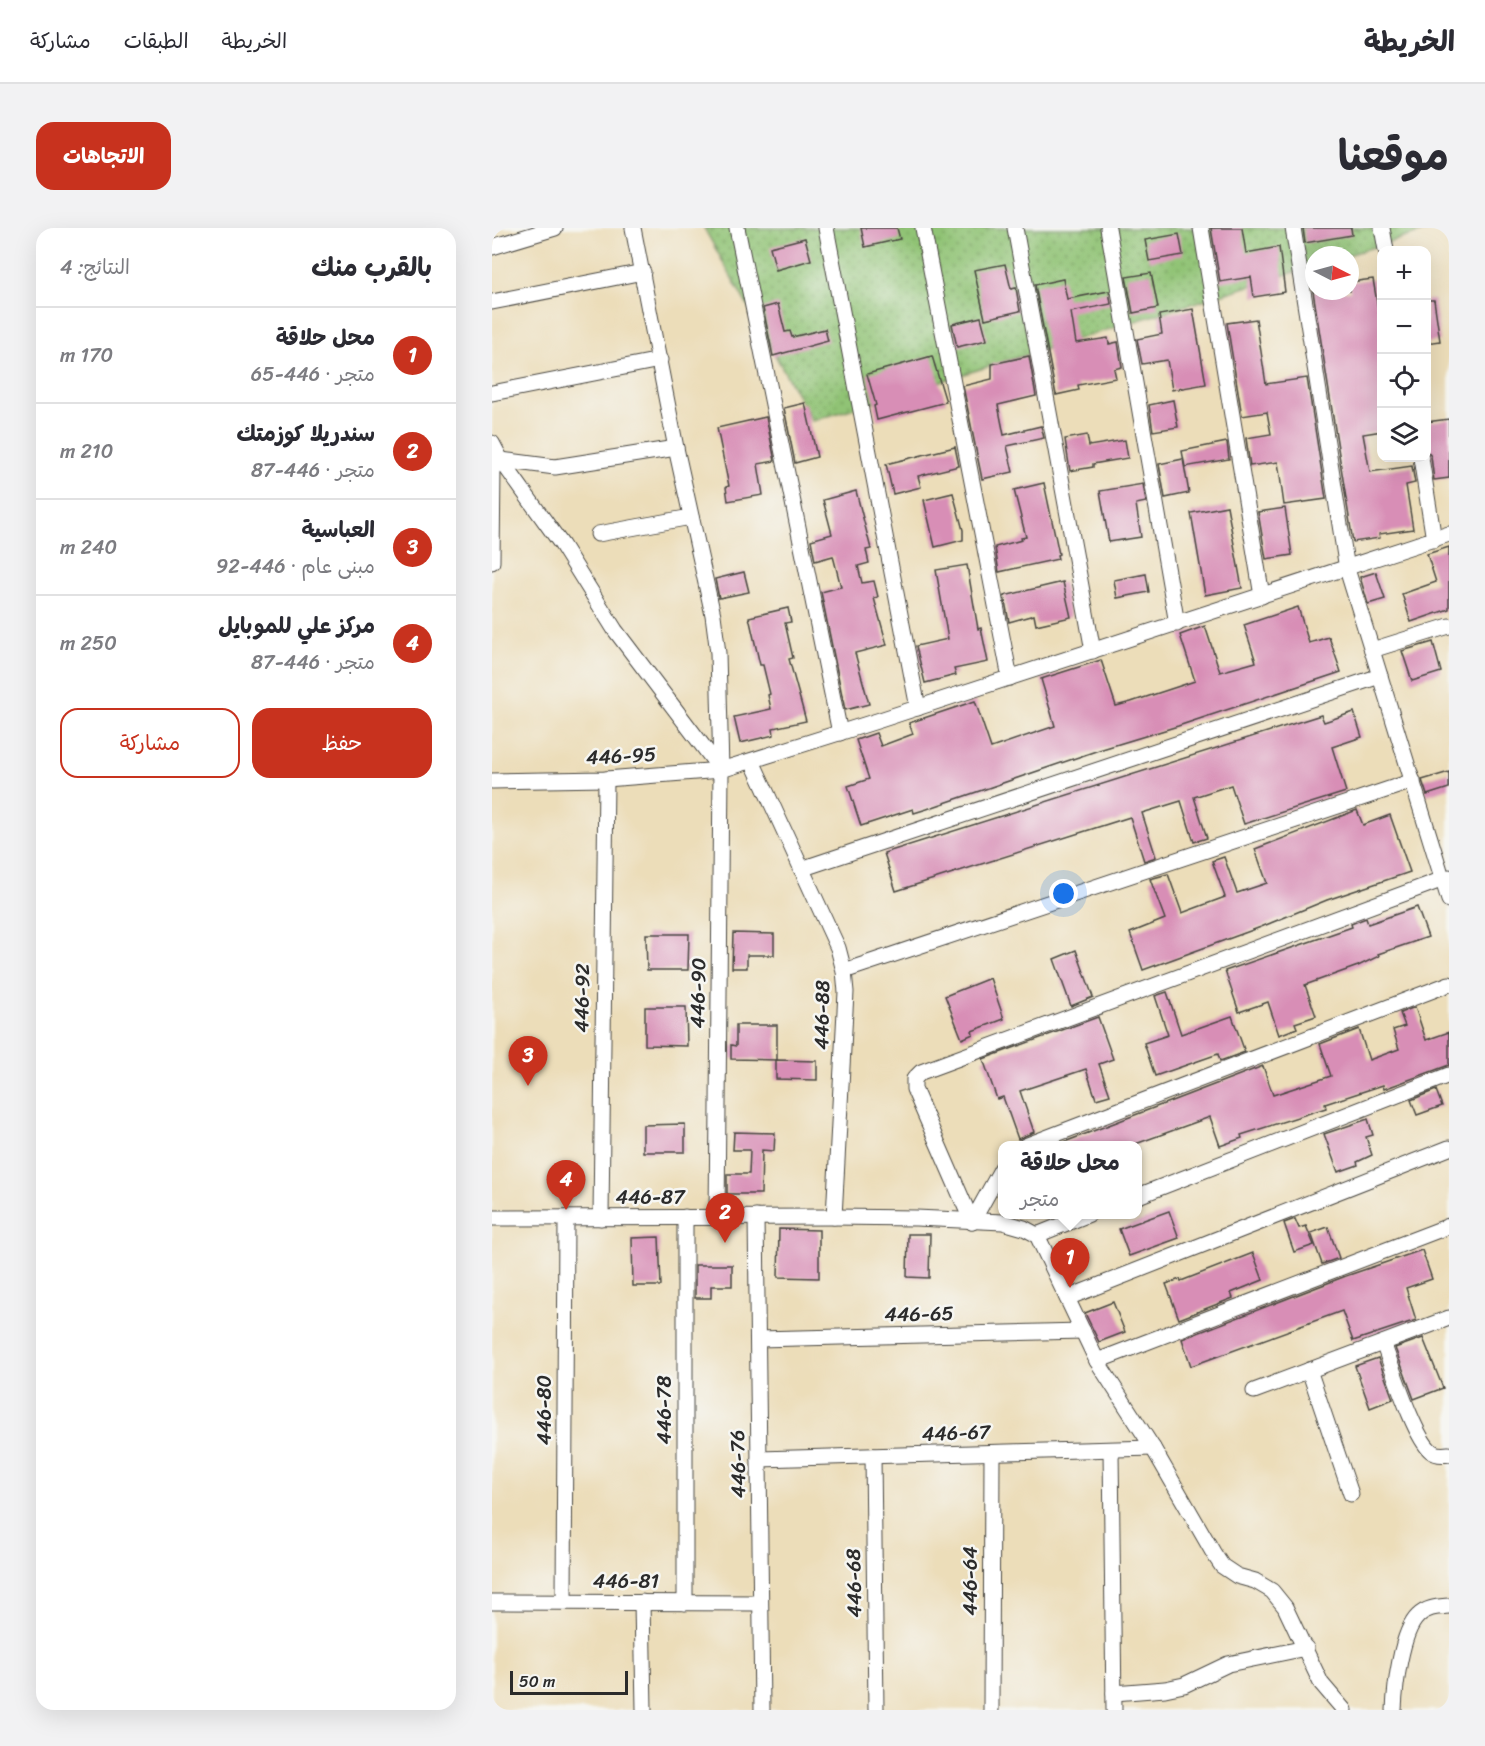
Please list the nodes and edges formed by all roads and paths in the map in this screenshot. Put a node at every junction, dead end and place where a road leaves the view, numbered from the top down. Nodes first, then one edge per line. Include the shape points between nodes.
1 (555, 228) edge
2 (633, 228) edge
3 (737, 228) edge
4 (826, 228) edge
5 (923, 228) edge
6 (1015, 228) edge
7 (1108, 228) edge
8 (1201, 228) edge
9 (1293, 228) edge
10 (1382, 228) edge
11 (1385, 246) edge
12 (492, 247) edge
13 (643, 272) junction
14 (492, 302) edge
15 (660, 360) junction
16 (492, 393) edge
17 (492, 443) edge
18 (676, 448) junction
19 (501, 460) junction
20 (1421, 462) edge
21 (691, 517) junction
22 (598, 534) dead end
23 (1442, 537) edge
24 (492, 562) edge
25 (1347, 569) junction
26 (1262, 596) junction
27 (1177, 624) junction
28 (1449, 626) edge
29 (1372, 650) junction
30 (1093, 651) junction
31 (1380, 676) junction
32 (1010, 678) junction
33 (918, 708) junction
34 (840, 733) junction
35 (752, 761) junction
36 (721, 770) junction
37 (606, 779) junction
38 (492, 781) edge
39 (1413, 782) junction
40 (801, 869) junction
41 (1446, 878) edge
42 (1449, 900) edge
43 (844, 971) junction
44 (1449, 984) edge
45 (1449, 1075) edge
46 (1038, 1141) edge
47 (1449, 1148) edge
48 (998, 1175) edge
49 (1142, 1194) edge
50 (685, 1217) junction
51 (717, 1217) junction
52 (756, 1217) junction
53 (834, 1217) junction
54 (492, 1218) edge
55 (566, 1218) junction
56 (600, 1218) junction
57 (1078, 1219) edge
58 (972, 1222) junction
59 (1449, 1226) edge
60 (1036, 1235) junction
61 (1067, 1298) junction
62 (1449, 1318) edge
63 (1083, 1331) junction
64 (758, 1340) junction
65 (1383, 1343) junction
66 (1097, 1361) junction
67 (1309, 1370) junction
68 (1254, 1391) dead end
69 (1153, 1448) junction
70 (1111, 1450) junction
71 (992, 1453) junction
72 (1449, 1454) edge
73 (873, 1456) junction
74 (759, 1459) junction
75 (1351, 1494) dead end
76 (492, 1602) edge
77 (564, 1602) junction
78 (642, 1602) junction
79 (685, 1602) junction
80 (760, 1603) junction
81 (1449, 1605) edge
82 (1306, 1648) junction
83 (1114, 1693) junction
84 (644, 1710) edge
85 (762, 1710) edge
86 (876, 1710) edge
87 (991, 1710) edge
88 (1114, 1710) edge
89 (1344, 1710) edge
90 (1394, 1710) edge

1 - 12 street
2 - 13 street, 446-90
3 - 34 street
4 - 33 street
5 - 32 street
6 - 30 street
7 - 27 street
8 - 26 street
9 - 25 street
10 - 11 street
13 - 14 street
13 - 15 street, 446-90
15 - 16 street
15 - 18 street, 446-90
17 - 19 street
18 - 19 street via 555,467
18 - 21 street, 446-90
19 - 24 street via 493,467
19 - 36 street via 562,545 615,630
20 - 23 street
21 - 22 street
21 - 36 street, 446-90 via 718,653
23 - 25 street, 446-95
25 - 26 street, 446-95
25 - 29 street
26 - 27 street, 446-95
27 - 30 street, 446-95
28 - 29 street
29 - 31 street
30 - 32 street, 446-95
31 - 39 street
31 - 40 street
32 - 33 street, 446-95
33 - 34 street, 446-95
34 - 35 street, 446-95
35 - 36 street, 446-95
35 - 40 street, 446-88
36 - 37 street, 446-95
36 - 51 street, 446-90
37 - 38 street, 446-95
37 - 56 street, 446-92
39 - 41 street
39 - 43 street
40 - 43 street, 446-88 via 838,948
41 - 42 street
41 - 58 street via 921,1072 914,1079 914,1089
43 - 53 street, 446-88
44 - 46 street
45 - 49 street
47 - 61 street
48 - 58 street
50 - 51 street, 446-87
50 - 56 street, 446-87
50 - 79 street, 446-78
51 - 52 street, 446-87
52 - 53 street, 446-87
52 - 64 street, 446-76
53 - 58 street, 446-87
54 - 55 street, 446-87
55 - 56 street, 446-87
55 - 77 street, 446-80
57 - 60 street
58 - 60 street, 446-87 via 1003,1222
59 - 66 street
60 - 61 street
61 - 63 street
62 - 65 street
63 - 64 street, 446-65
63 - 66 street
64 - 74 street, 446-76
65 - 67 street
65 - 72 street via 1424,1442 1437,1454
66 - 69 street
67 - 68 street
67 - 75 street
69 - 70 street, 446-67
69 - 82 street via 1222,1566 1272,1591
70 - 71 street, 446-67
70 - 83 street
71 - 73 street, 446-67
71 - 87 street, 446-64
73 - 74 street, 446-67
73 - 86 street, 446-68
74 - 80 street, 446-76
76 - 77 street, 446-81
77 - 78 street, 446-81
78 - 79 street, 446-81
78 - 84 street
79 - 80 street, 446-81
80 - 85 street, 446-76
81 - 90 street via 1430,1608 1409,1628 1396,1681
82 - 83 street via 1228,1664 1165,1689
82 - 89 street via 1321,1683
83 - 88 street

